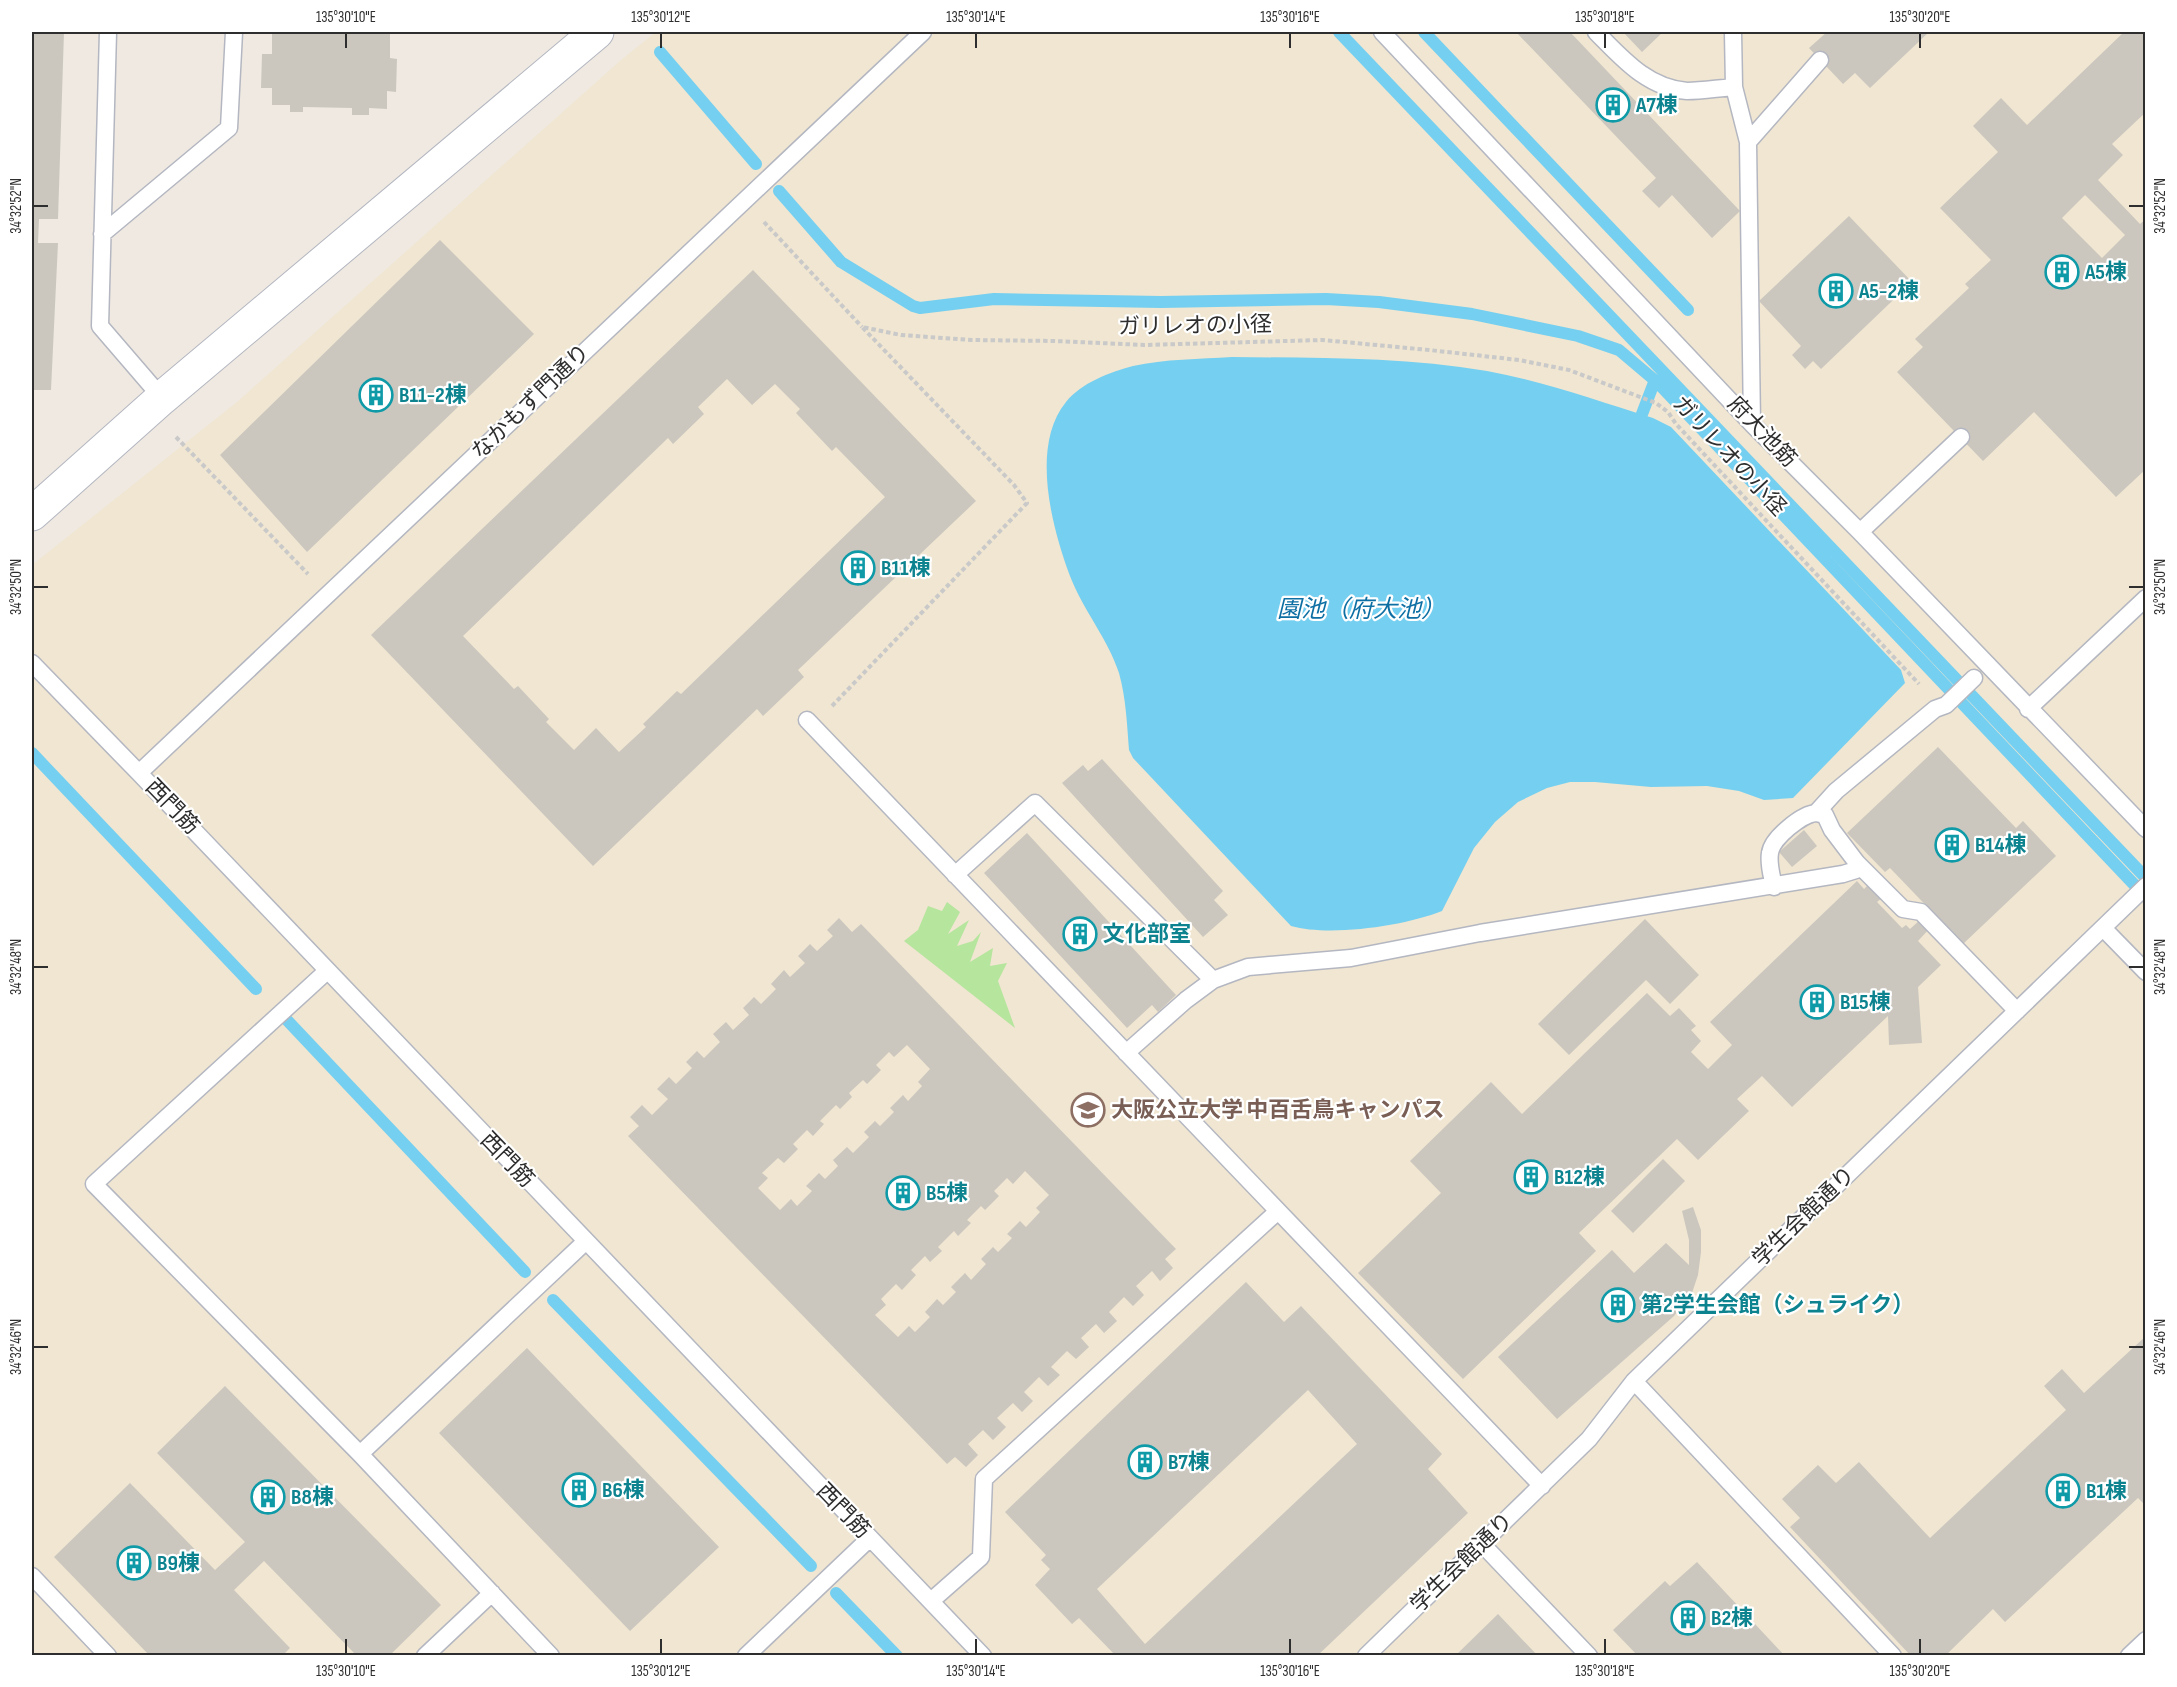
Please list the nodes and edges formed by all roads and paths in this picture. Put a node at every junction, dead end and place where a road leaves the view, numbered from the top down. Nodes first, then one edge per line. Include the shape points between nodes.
1 (108, 32) edge
2 (234, 32) edge
3 (596, 32) edge
4 (923, 32) edge
5 (1382, 32) edge
6 (1596, 32) edge
7 (1732, 32) edge
8 (1820, 60) dead end
9 (1734, 87) junction
10 (1748, 142) junction
11 (742, 202) junction
12 (102, 234) junction
13 (862, 327) junction
14 (162, 398) junction
15 (1752, 424) junction
16 (171, 432) dead end
17 (1961, 437) dead end
18 (32, 514) edge
19 (1860, 532) junction
20 (328, 595) junction
21 (2145, 598) edge
22 (32, 663) edge
23 (1977, 675) junction
24 (1943, 706) junction
25 (2028, 709) junction
26 (810, 723) joint
27 (139, 773) junction
28 (1816, 813) junction
29 (2145, 830) edge
30 (1857, 863) junction
31 (955, 875) junction
32 (1774, 887) junction
33 (2139, 892) edge
34 (2103, 928) junction
35 (327, 971) junction
36 (2145, 972) edge
37 (1213, 980) junction
38 (2017, 1011) junction
39 (1126, 1053) junction
40 (1278, 1211) junction
41 (585, 1242) junction
42 (1634, 1382) junction
43 (360, 1454) junction
44 (1542, 1486) junction
45 (870, 1538) junction
46 (1482, 1544) junction
47 (32, 1576) edge
48 (492, 1593) junction
49 (931, 1601) junction
50 (2145, 1640) edge
51 (108, 1656) edge
52 (424, 1656) edge
53 (551, 1656) edge
54 (746, 1656) edge
55 (983, 1656) edge
56 (1366, 1656) edge
57 (1589, 1656) edge
58 (1893, 1656) edge
59 (2129, 1656) edge

1 - 12 lane
2 - 12 lane via 229,128
3 - 14 street
4 - 11 lane, なかもず門通り
5 - 15 lane, 府大池筋
6 - 9 lane via 1628,64 1656,84 1687,91
7 - 9 lane
8 - 10 lane
9 - 10 lane
10 - 15 lane
11 - 13 path
11 - 20 lane, なかもず門通り
12 - 14 lane via 100,326
13 - 24 path, ガリレオの小径 via 901,335 971,340 1144,345 1323,340 1529,362 1569,370 1656,403 1668,412
13 - 26 path via 1027,503
14 - 18 street
15 - 19 lane, 府大池筋
16 - 20 path
17 - 19 lane
19 - 23 lane, 府大池筋
20 - 27 lane, なかもず門通り
21 - 25 lane
22 - 27 lane, 西門筋
23 - 24 lane
23 - 25 lane, 府大池筋
24 - 28 lane via 1836,791
25 - 29 lane, 府大池筋
26 - 31 lane
27 - 35 lane, 西門筋
28 - 30 lane via 1825,815 1832,831
28 - 32 lane via 1789,828 1771,848 1769,863
30 - 32 lane via 1852,872
30 - 38 lane via 1904,909 1921,912
31 - 37 lane via 1035,803
31 - 39 lane
32 - 37 lane via 1480,933 1351,958 1248,967
33 - 34 lane, 学生会館通り
34 - 36 lane
34 - 38 lane, 学生会館通り
35 - 41 lane, 西門筋
35 - 43 lane via 94,1184
37 - 39 lane
38 - 42 lane, 学生会館通り
39 - 40 lane
40 - 44 lane
40 - 49 lane via 984,1479 981,1557
41 - 43 lane
41 - 45 lane, 西門筋
42 - 44 lane, 学生会館通り via 1588,1439
42 - 58 lane
43 - 48 lane
44 - 46 lane, 学生会館通り
45 - 49 lane, 西門筋
45 - 54 lane
46 - 56 lane, 学生会館通り
46 - 57 lane
47 - 51 lane
48 - 52 lane
48 - 53 lane
49 - 55 lane, 西門筋
50 - 59 lane

